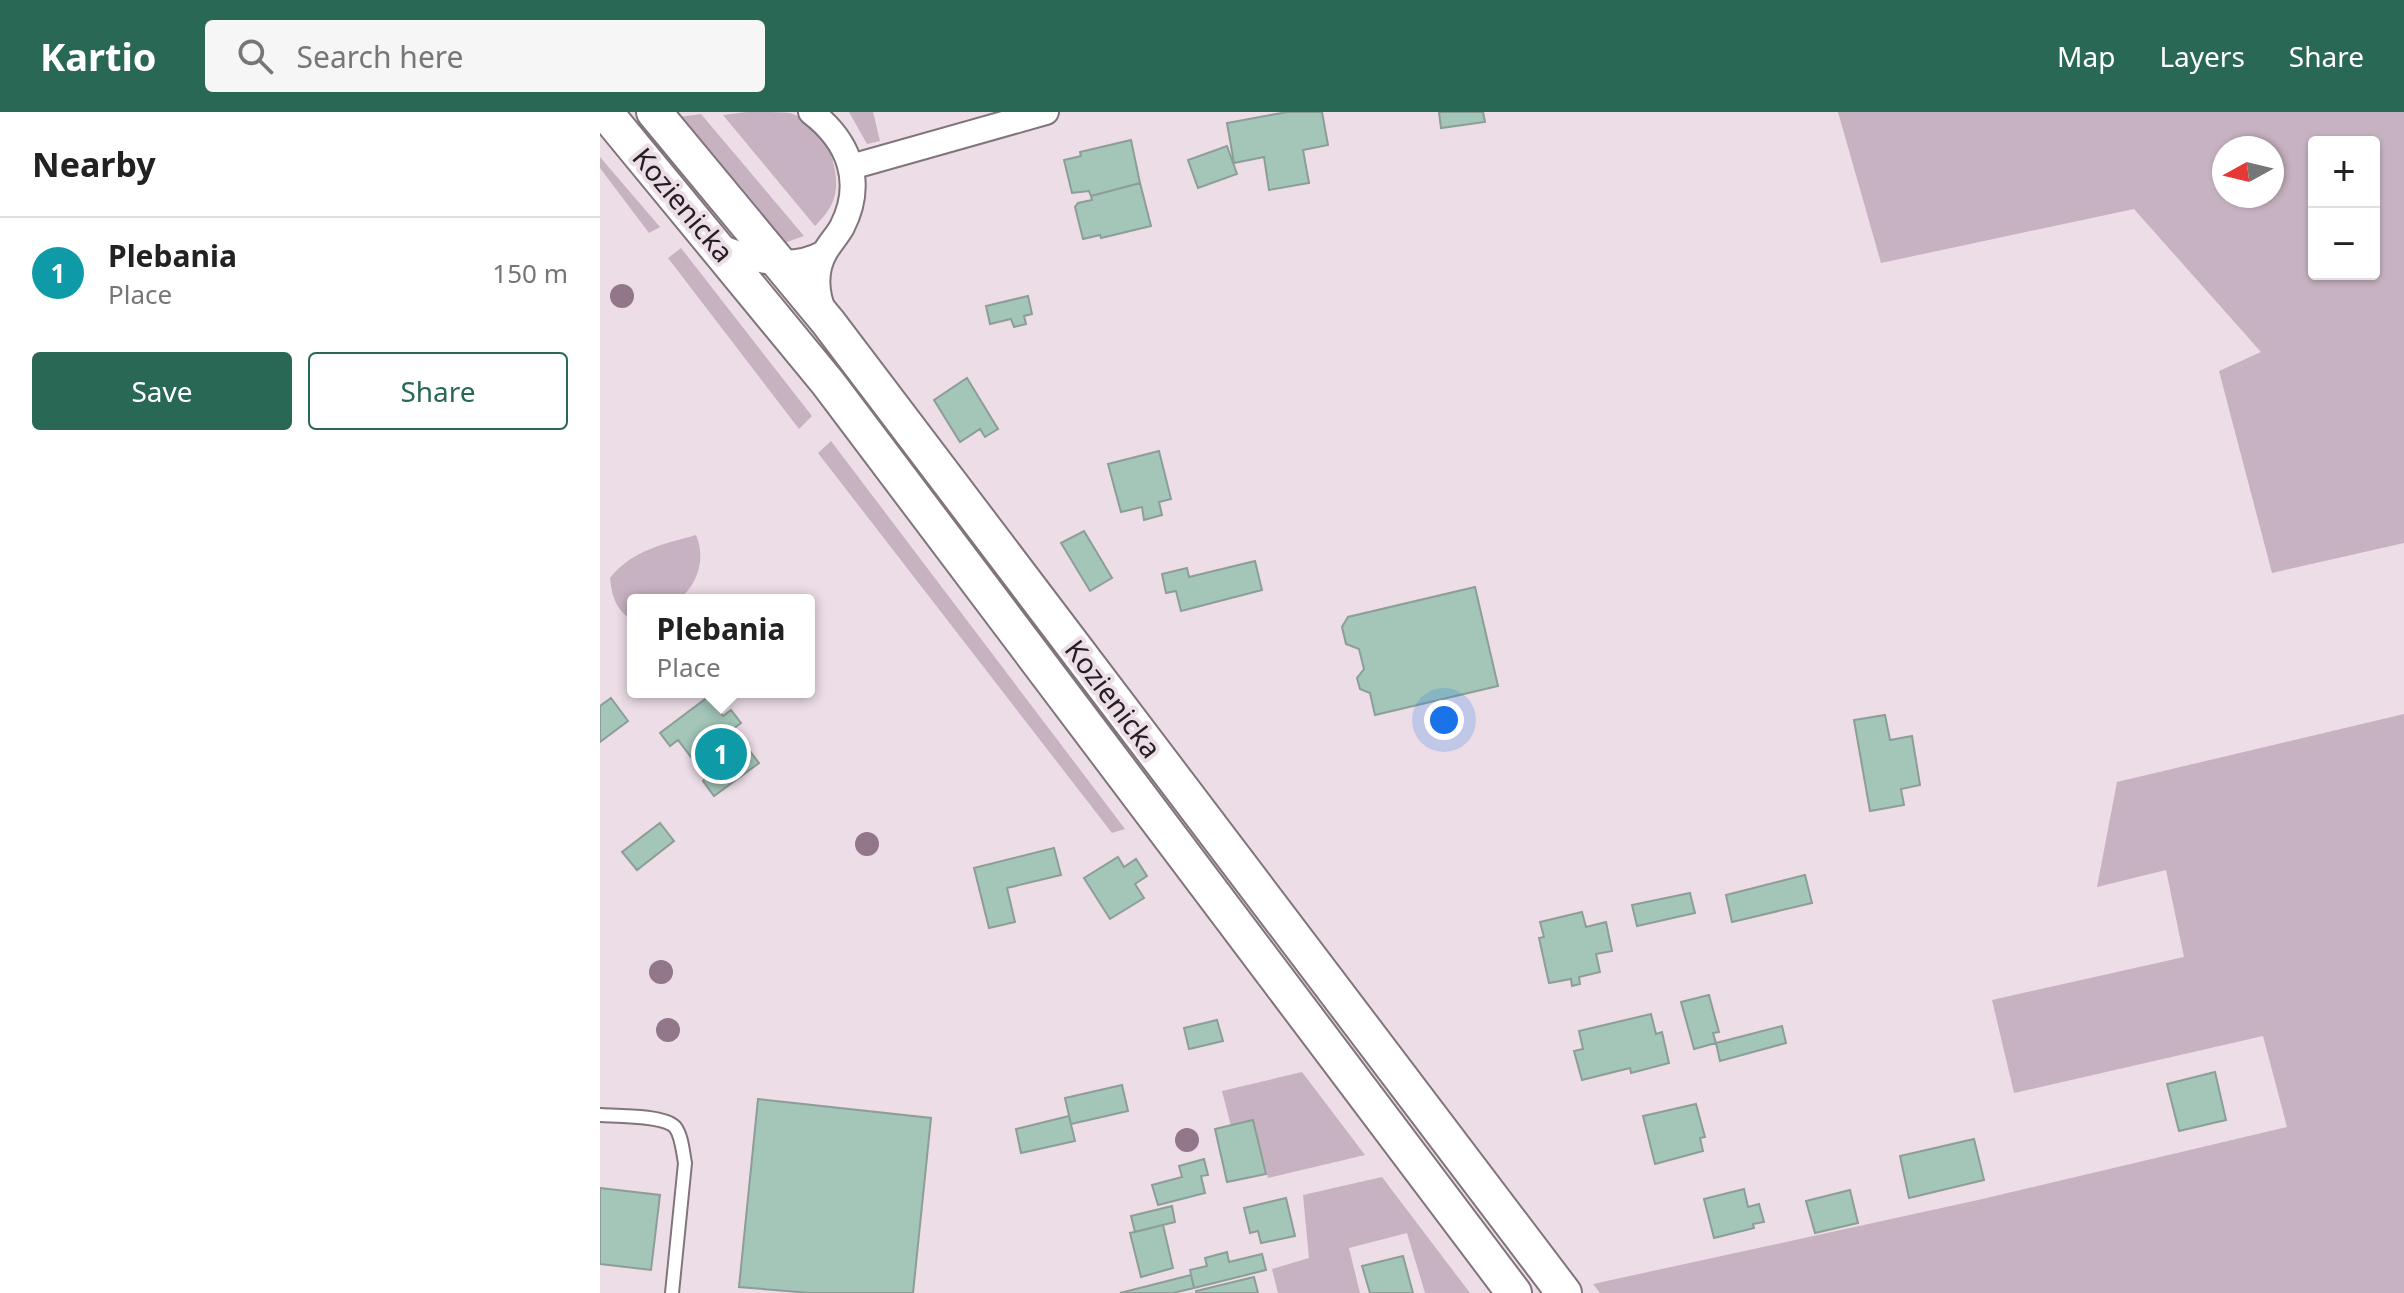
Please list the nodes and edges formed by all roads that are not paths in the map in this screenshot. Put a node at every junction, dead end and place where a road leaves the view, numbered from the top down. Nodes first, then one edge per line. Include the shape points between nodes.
1 (605, 112) edge
2 (654, 112) edge
3 (811, 112) edge
4 (1046, 112) edge
5 (851, 167) junction
6 (715, 245) junction
7 (824, 253) junction
8 (779, 263) junction
9 (828, 322) junction
10 (600, 1115) edge
11 (672, 1293) edge
12 (1514, 1293) edge
13 (1564, 1293) edge

1 - 6 main road, Kozienicka
2 - 8 main road, Kozienicka
3 - 5 street via 841,143
4 - 5 street
5 - 7 street via 851,206
6 - 8 street
6 - 12 main road, Kozienicka via 835,392
7 - 8 street via 811,260
7 - 9 street via 817,288
8 - 9 main road, Kozienicka
9 - 13 main road, Kozienicka
10 - 11 lane via 663,1120 679,1136 685,1163

